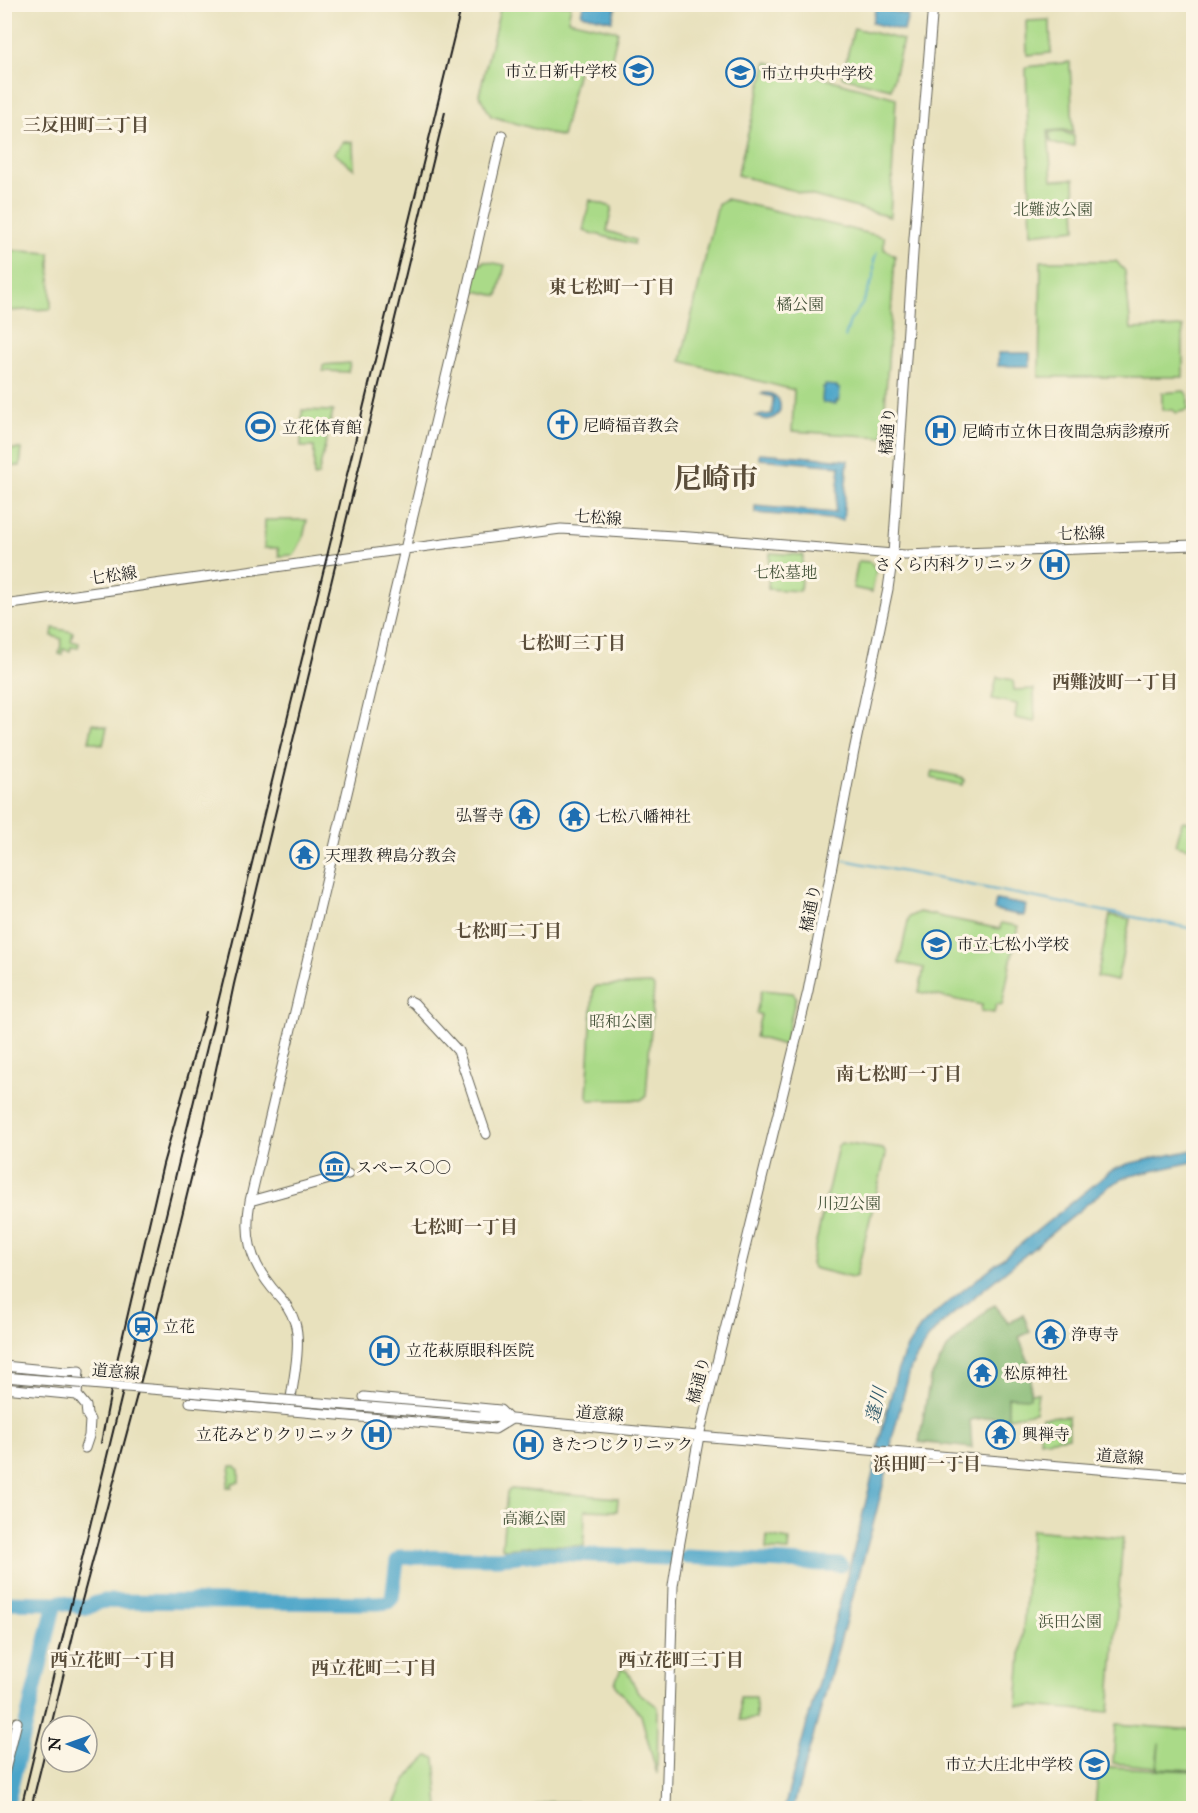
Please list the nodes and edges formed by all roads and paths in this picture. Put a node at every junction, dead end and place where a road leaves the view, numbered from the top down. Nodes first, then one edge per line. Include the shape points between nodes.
1 (933, 4) edge
2 (502, 135) dead end
3 (1194, 545) edge
4 (405, 549) junction
5 (893, 554) junction
6 (4, 605) edge
7 (410, 1001) dead end
8 (486, 1134) dead end
9 (348, 1174) dead end
10 (250, 1202) junction
11 (4, 1366) edge
12 (4, 1377) edge
13 (4, 1388) edge
14 (77, 1395) junction
15 (364, 1397) dead end
16 (190, 1402) dead end
17 (289, 1411) junction
18 (510, 1420) junction
19 (699, 1436) junction
20 (85, 1448) dead end
21 (1194, 1477) edge
22 (17, 1722) dead end
23 (4, 1774) edge
24 (666, 1809) edge

1 - 5 street, 橘通り
2 - 4 street
3 - 5 street, 七松線
4 - 5 street, 七松線 via 561,529
4 - 6 street, 七松線
4 - 10 street
5 - 19 street, 橘通り via 808,991
7 - 8 street via 458,1051
9 - 10 street
10 - 17 street via 249,1244 256,1265 289,1306 298,1335
11 - 14 street via 79,1371
12 - 18 street, 道意線, bridge
13 - 14 street
14 - 20 street via 90,1420
15 - 18 street via 500,1410
16 - 17 street
17 - 18 street via 495,1429
18 - 19 street, 道意線
19 - 21 street, 道意線
19 - 24 street, 橘通り via 673,1586
22 - 23 street

